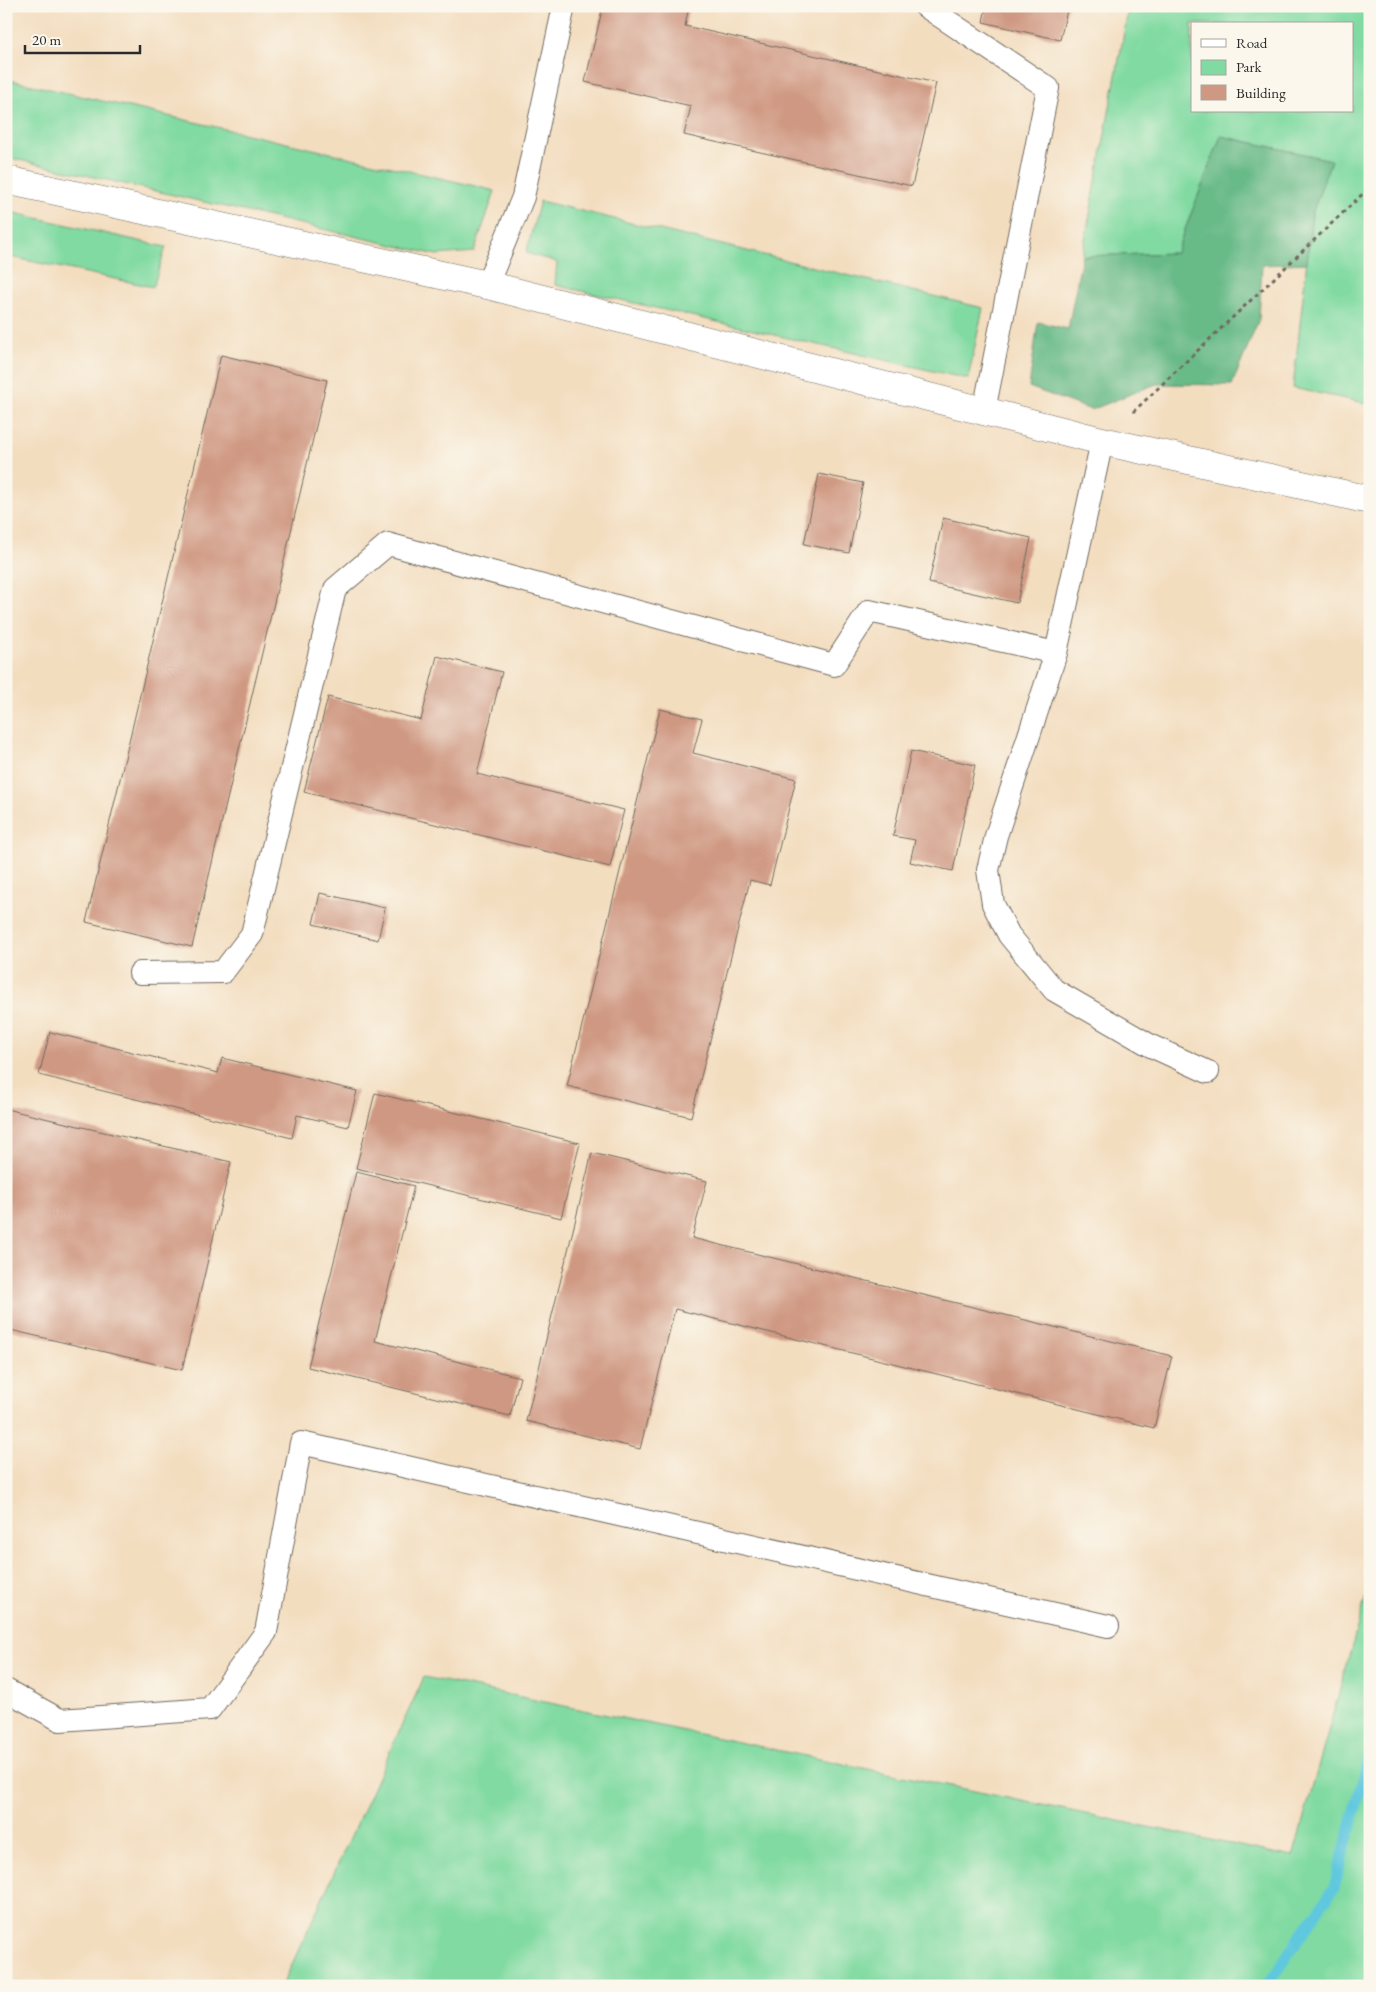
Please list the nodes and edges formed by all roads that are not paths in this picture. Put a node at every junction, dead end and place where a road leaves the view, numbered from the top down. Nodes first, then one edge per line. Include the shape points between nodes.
1 (564, 6) edge
2 (925, 6) edge
3 (6, 180) edge
4 (487, 285) junction
5 (984, 411) junction
6 (1102, 441) junction
7 (1370, 500) edge
8 (1056, 654) junction
9 (140, 973) dead end
10 (1208, 1072) dead end
11 (1108, 1626) dead end
12 (6, 1690) edge

1 - 4 lane via 523,197
2 - 5 lane via 1048,88
3 - 4 street
4 - 5 street
5 - 6 street
6 - 7 street
6 - 8 lane
8 - 9 lane via 869,611 834,665 388,544 334,589 252,934 222,972
8 - 10 lane via 996,836 988,870 993,904 1009,936 1054,990 1151,1046
11 - 12 lane via 301,1443 266,1632 210,1709 60,1720

